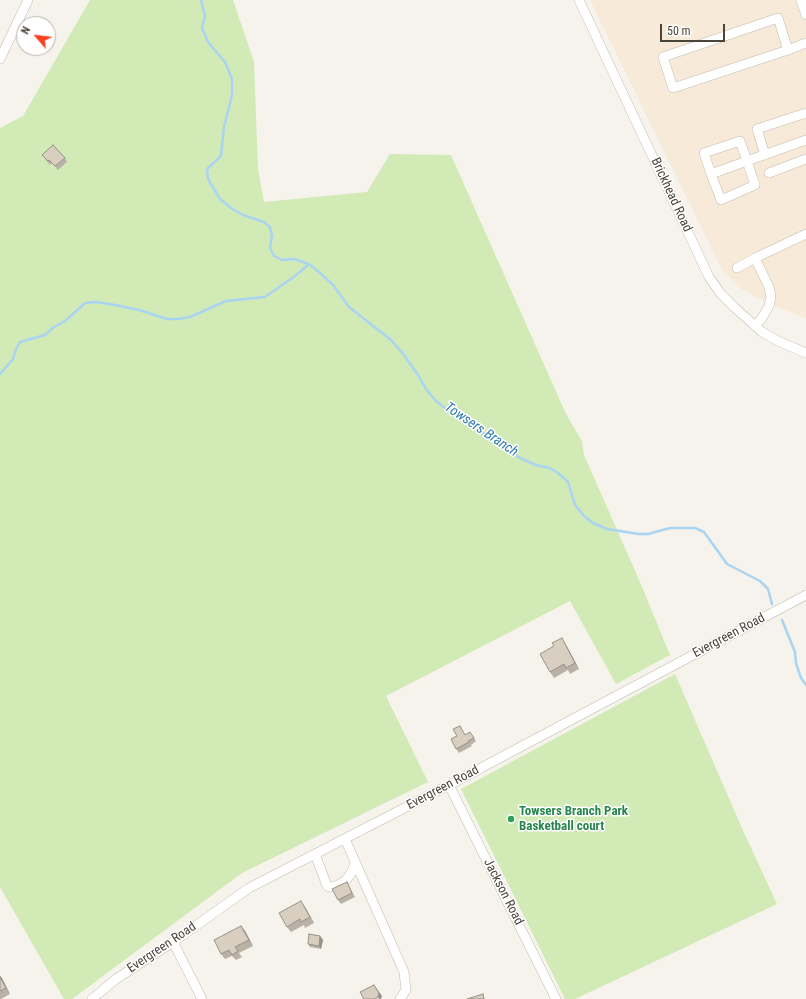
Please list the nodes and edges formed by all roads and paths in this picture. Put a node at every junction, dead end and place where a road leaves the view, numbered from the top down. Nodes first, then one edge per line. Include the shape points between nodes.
1 (28, 0) edge
2 (580, 0) edge
3 (802, 0) edge
4 (806, 15) edge
5 (806, 43) edge
6 (788, 50) junction
7 (0, 59) edge
8 (806, 113) edge
9 (806, 140) edge
10 (765, 155) junction
11 (806, 159) edge
12 (747, 161) junction
13 (769, 173) dead end
14 (711, 174) junction
15 (806, 234) edge
16 (755, 258) junction
17 (737, 268) dead end
18 (755, 326) junction
19 (806, 353) edge
20 (806, 595) edge
21 (449, 785) junction
22 (345, 839) junction
23 (315, 854) junction
24 (355, 863) junction
25 (173, 942) junction
26 (92, 999) edge
27 (202, 999) edge
28 (400, 999) edge
29 (556, 999) edge

1 - 7 street
2 - 18 street, Brickhead Road via 709,277 730,303
3 - 4 street
5 - 6 street
6 - 6 street via 778,18 663,57 673,88
8 - 10 street via 757,129
9 - 10 street
10 - 12 street
11 - 13 street
12 - 14 street
12 - 14 street via 740,141 704,153
12 - 14 street via 755,185 721,200
15 - 16 street
16 - 17 street
16 - 18 street via 771,297 769,306
18 - 19 street, Brickhead Road via 780,342
20 - 21 street, Evergreen Road
21 - 22 street, Evergreen Road
21 - 29 street, Jackson Road
22 - 23 street, Evergreen Road
22 - 24 street
23 - 24 street via 327,886 330,887 346,880
23 - 25 street, Evergreen Road via 250,888
24 - 28 street via 404,972 406,990
25 - 26 street, Evergreen Road via 116,979
25 - 27 street

